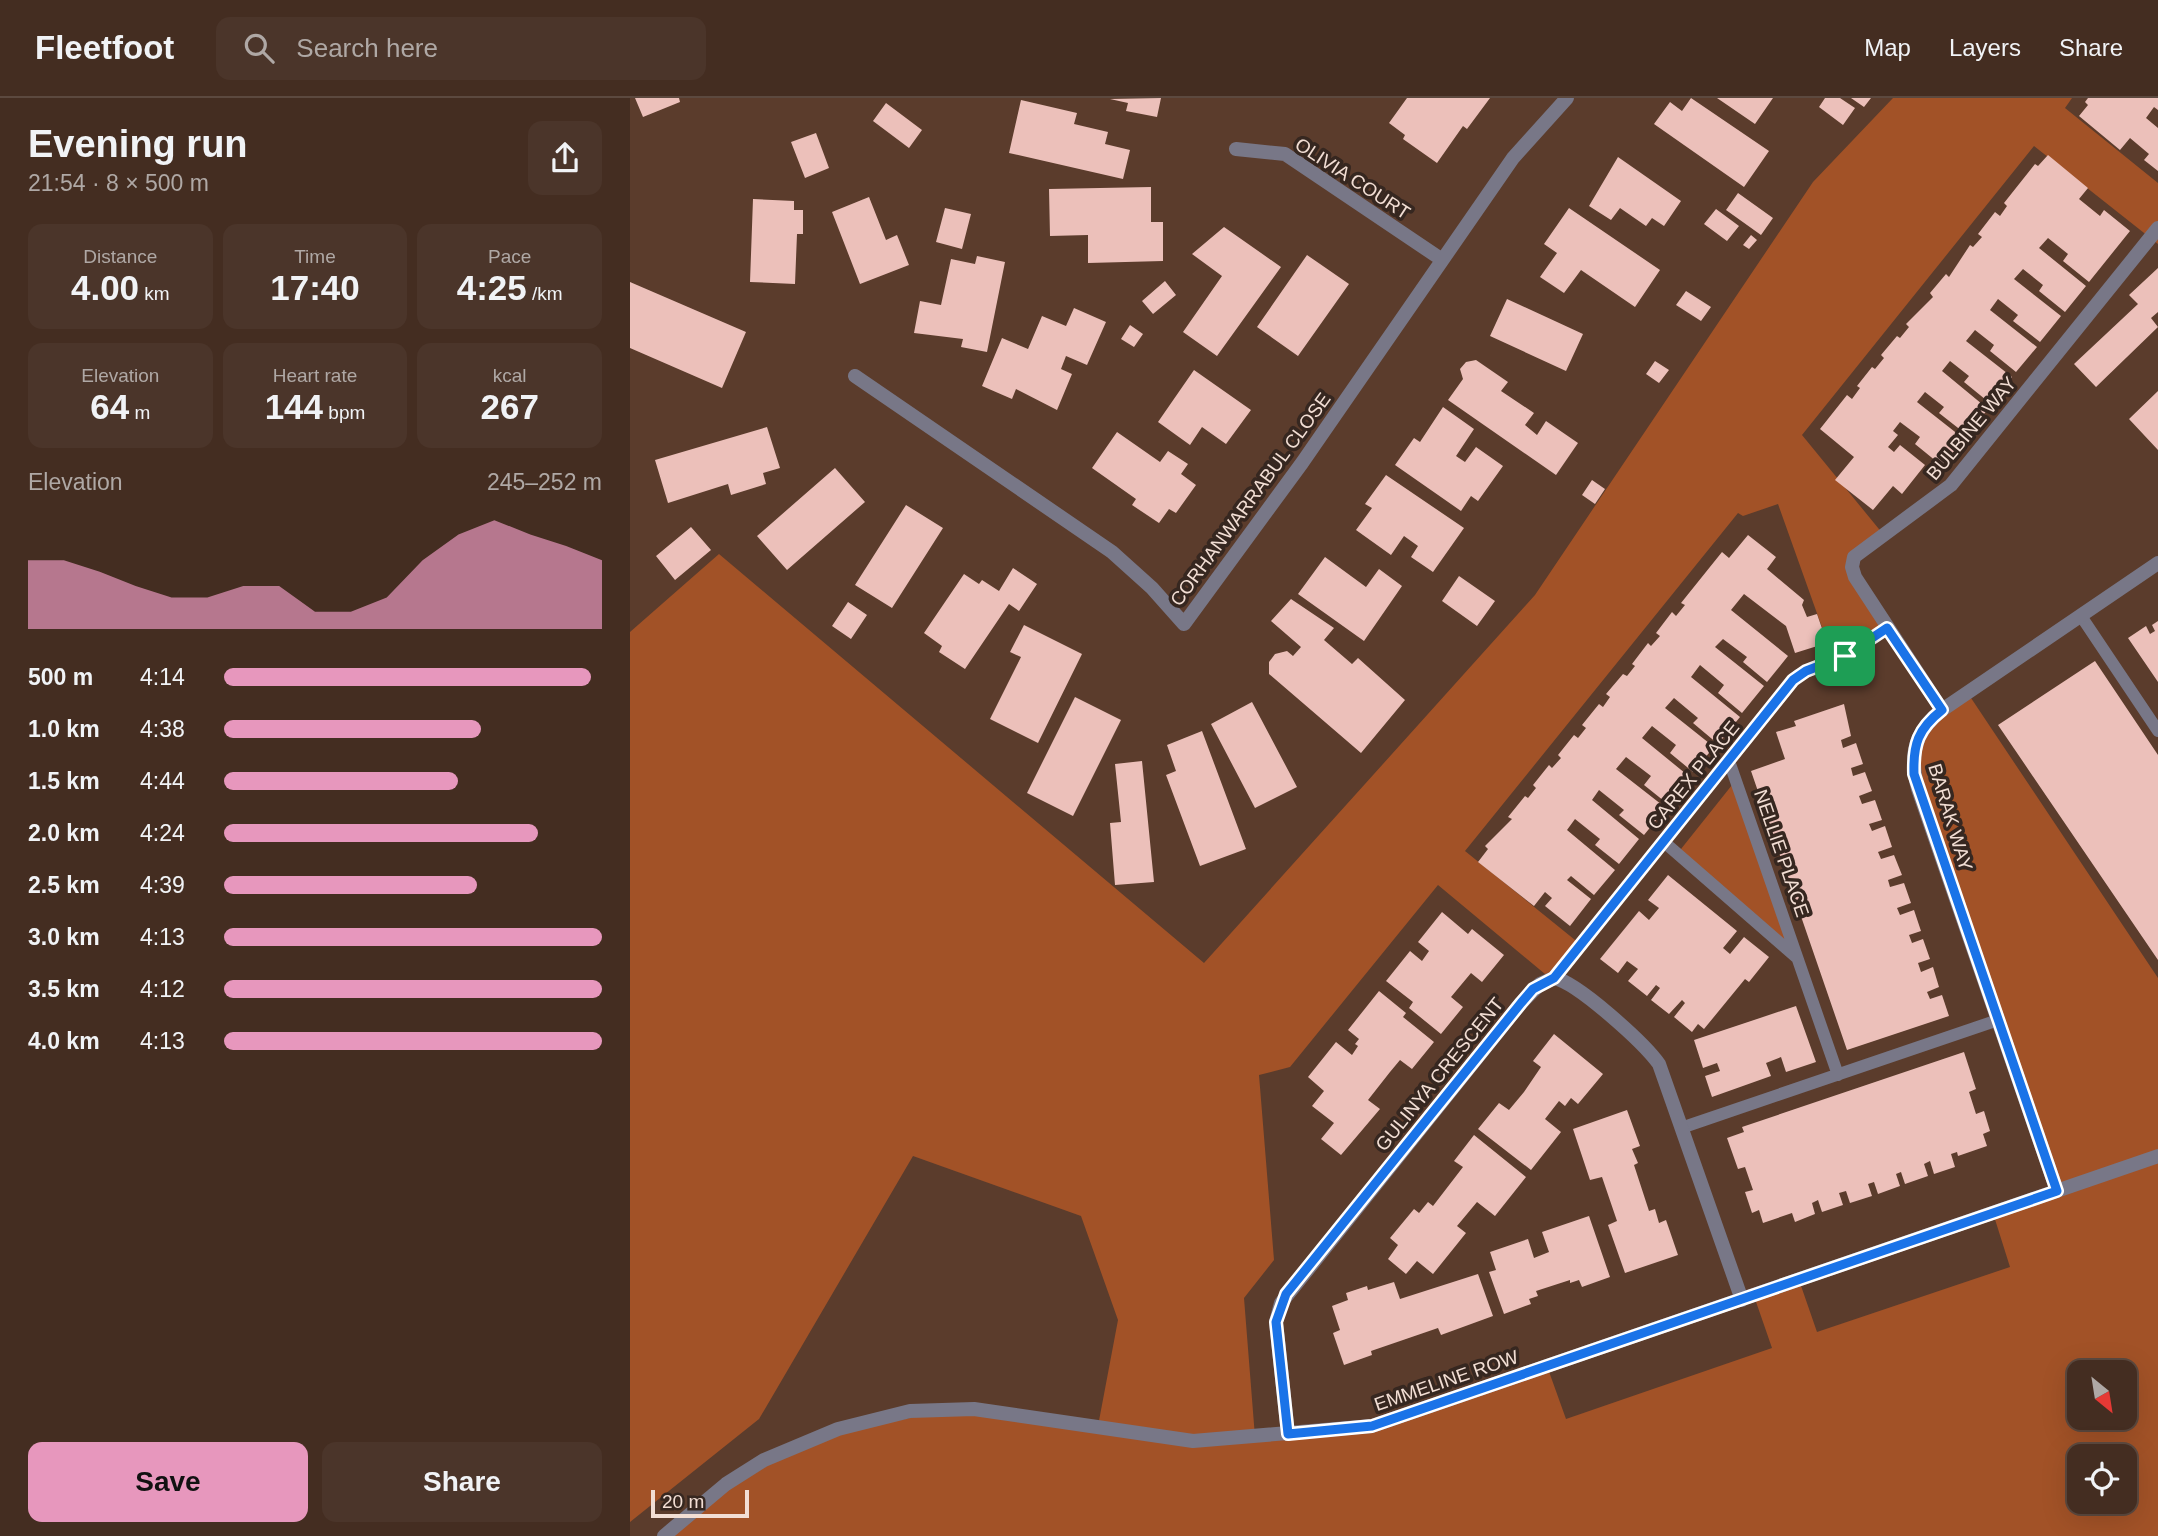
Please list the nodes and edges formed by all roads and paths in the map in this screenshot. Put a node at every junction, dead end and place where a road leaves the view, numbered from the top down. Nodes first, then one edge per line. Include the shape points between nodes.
1 (1567, 98) edge
2 (1236, 149) dead end
3 (2158, 228) edge
4 (1441, 258) junction
5 (855, 376) dead end
6 (2158, 563) edge
7 (2081, 616) junction
8 (1887, 628) junction
9 (1942, 710) junction
10 (2158, 732) edge
11 (1729, 761) junction
12 (1664, 842) junction
13 (1798, 958) junction
14 (1554, 978) junction
15 (1998, 1020) junction
16 (1838, 1075) junction
17 (1681, 1128) junction
18 (2158, 1156) edge
19 (2057, 1191) junction
20 (1742, 1300) junction
21 (1288, 1434) junction
22 (663, 1536) edge

1 - 4 street, CORHANWARRABUL CLOSE via 1513,158
2 - 4 street, OLIVIA COURT via 1285,154
3 - 8 street, BULBINE WAY via 1951,485 1854,557 1855,578
4 - 5 street, CORHANWARRABUL CLOSE via 1184,624 1112,552
6 - 7 street, BARAK WAY
7 - 9 street, BARAK WAY
7 - 10 lane
8 - 9 street, BULBINE WAY
8 - 11 lane, CAREX PLACE via 1845,656 1798,675
9 - 15 street, BARAK WAY via 1918,735 1914,774
11 - 12 lane, CAREX PLACE
11 - 13 lane, NELLIE PLACE
12 - 13 lane, NELLIE PLACE
12 - 14 lane, CAREX PLACE
13 - 16 lane, NELLIE PLACE
14 - 17 street via 1570,983 1648,1049 1662,1072
14 - 21 street, GULINYA CRESCENT via 1533,989 1521,1003 1281,1303 1276,1322
15 - 16 lane
15 - 19 street, BARAK WAY
16 - 17 lane
17 - 20 street
18 - 19 street, EMMELINE ROW
19 - 20 street, EMMELINE ROW
20 - 21 street, EMMELINE ROW via 1372,1426
21 - 22 street, EMMELINE ROW via 1193,1441 974,1409 910,1411 838,1429 764,1460 726,1484

